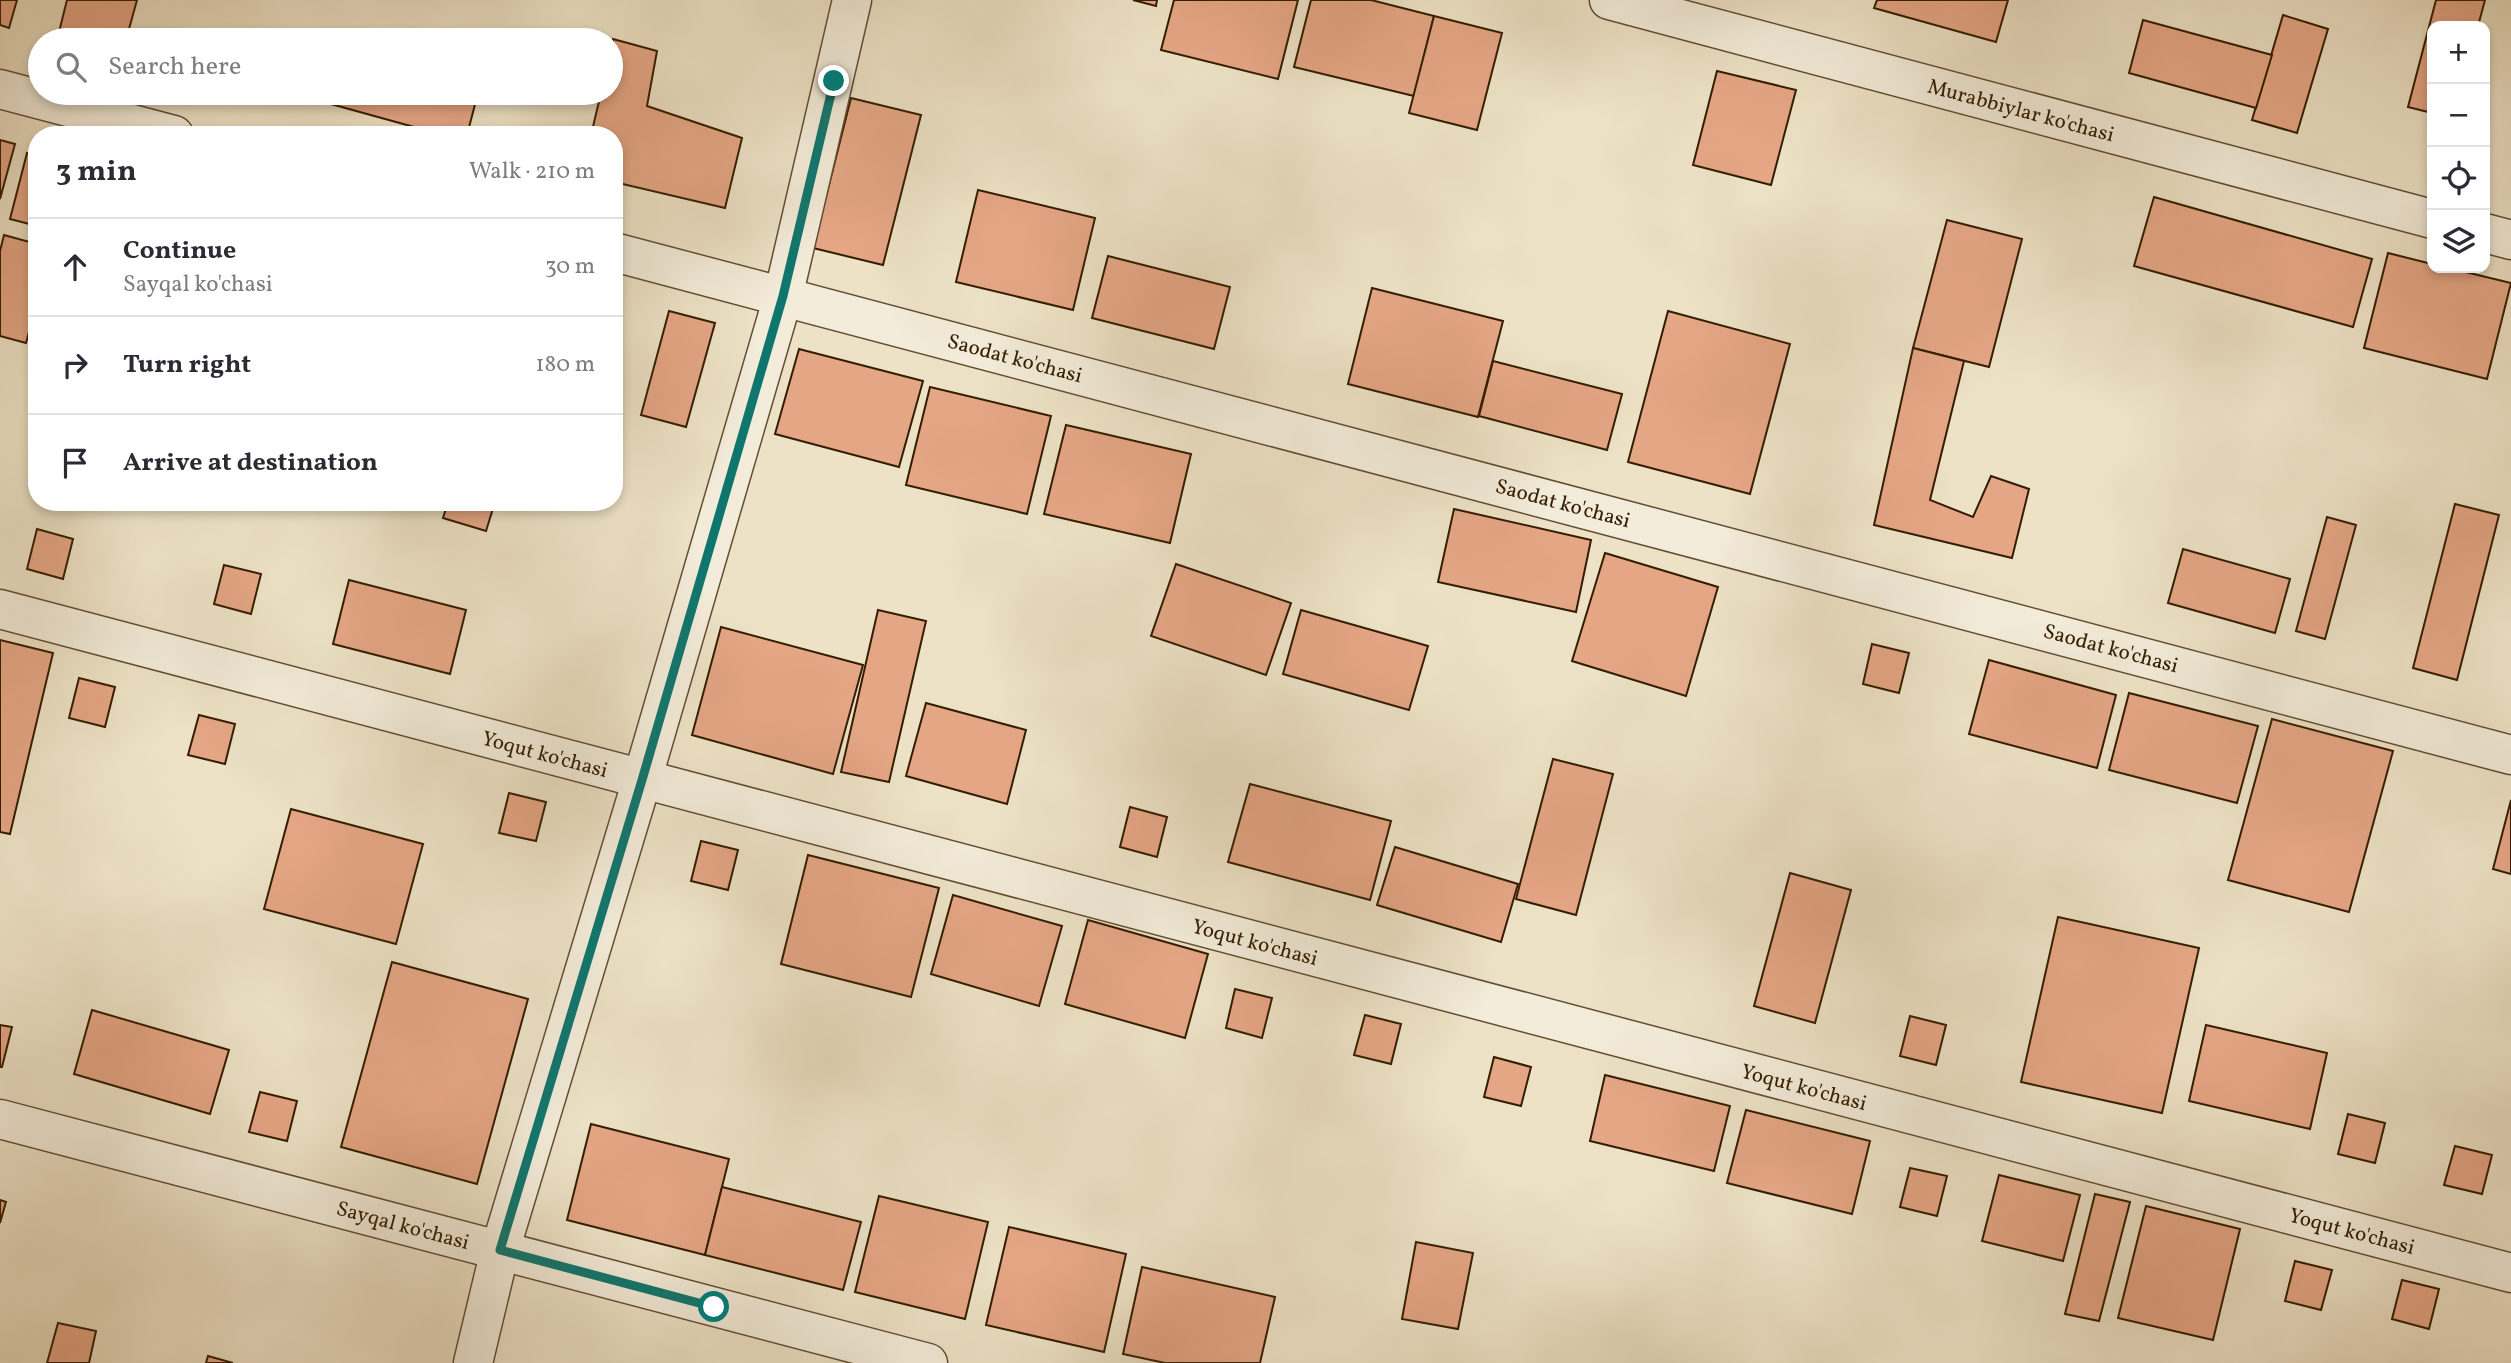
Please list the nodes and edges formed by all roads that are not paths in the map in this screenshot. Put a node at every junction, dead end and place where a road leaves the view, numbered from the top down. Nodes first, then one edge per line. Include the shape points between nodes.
1 (852, 0) edge
2 (1609, 0) edge
3 (0, 89) edge
4 (28, 96) edge
5 (61, 105) edge
6 (140, 126) edge
7 (2427, 218) edge
8 (2490, 234) edge
9 (2511, 240) edge
10 (623, 254) edge
11 (783, 296) junction
12 (0, 610) edge
13 (2511, 755) edge
14 (642, 780) junction
15 (0, 1119) edge
16 (500, 1250) junction
17 (2511, 1273) edge
18 (473, 1363) edge
19 (928, 1363) edge

1 - 11 street
2 - 7 street, Murabbiylar ko'chasi
3 - 4 street
5 - 6 street
8 - 9 street
10 - 11 street, Saodat ko'chasi
11 - 13 street, Saodat ko'chasi
11 - 14 street
12 - 14 street, Yoqut ko'chasi
14 - 16 street
14 - 17 street, Yoqut ko'chasi
15 - 16 street, Sayqal ko'chasi
16 - 18 street
16 - 19 street, Sayqal ko'chasi

